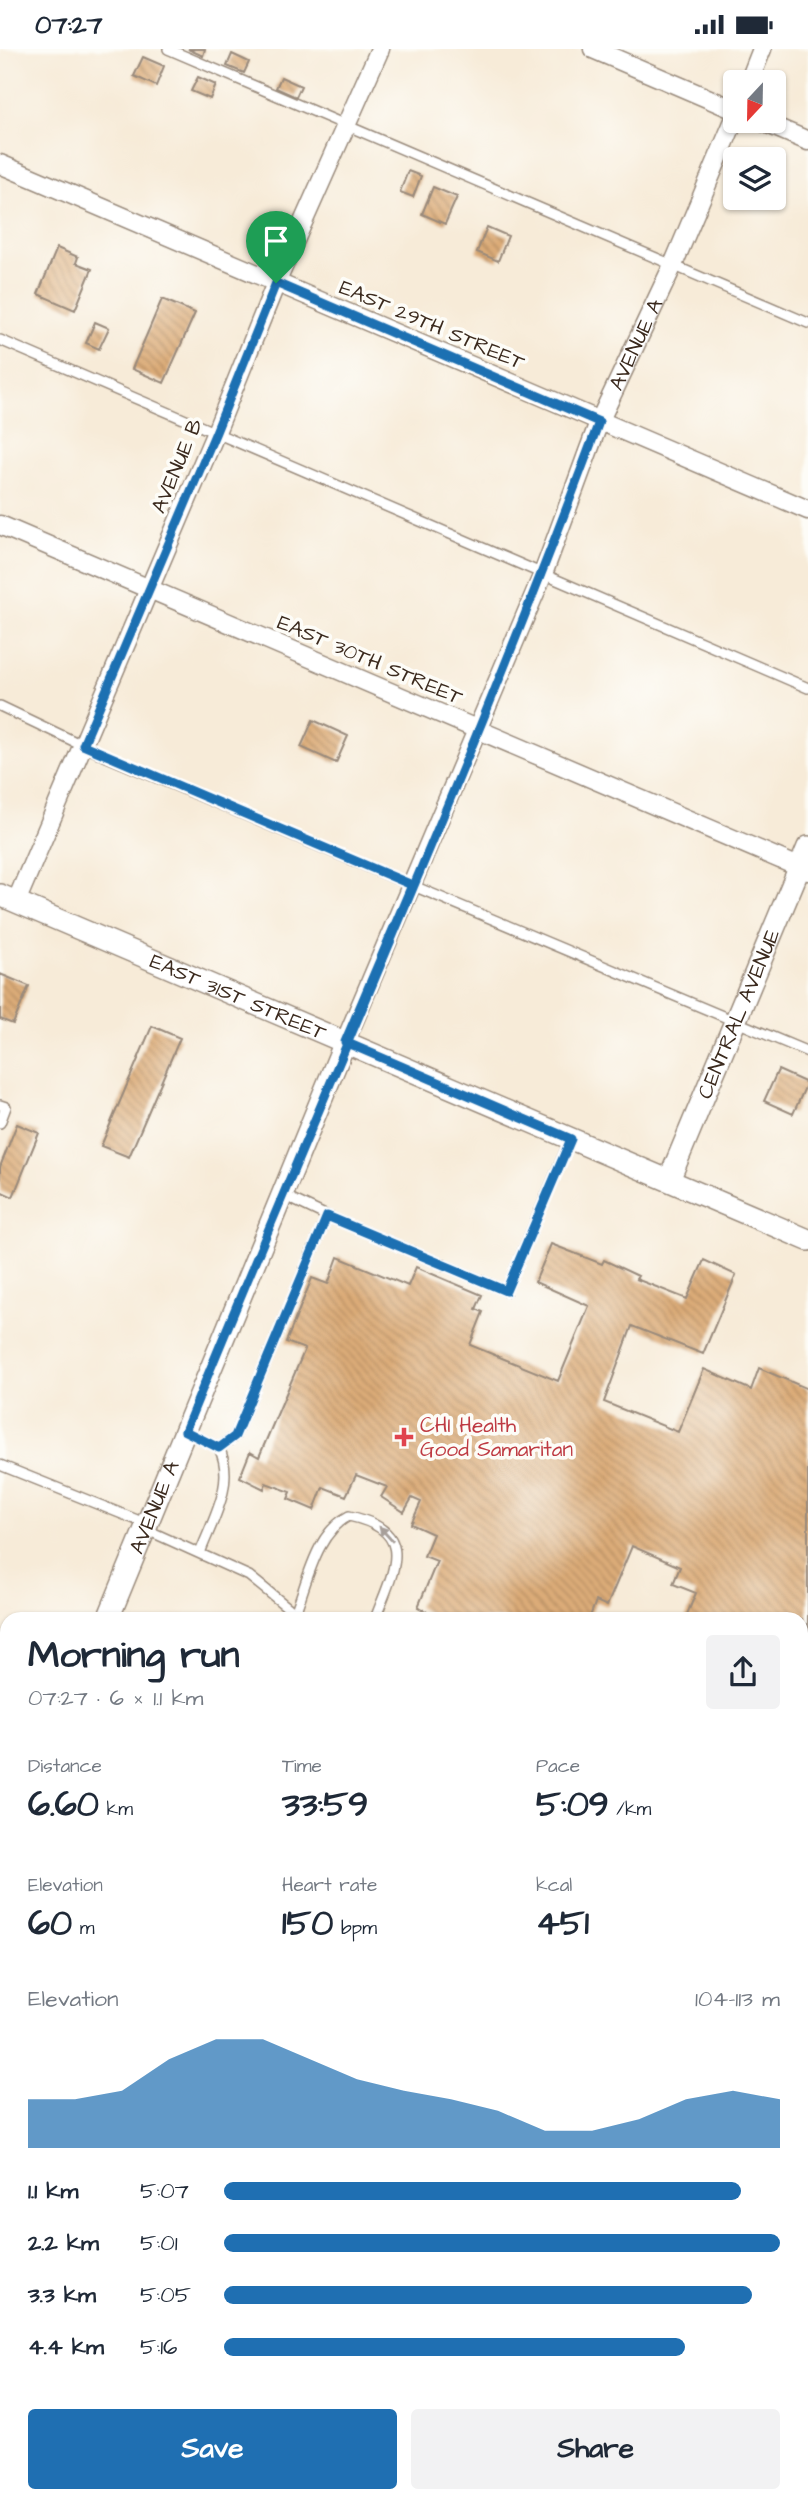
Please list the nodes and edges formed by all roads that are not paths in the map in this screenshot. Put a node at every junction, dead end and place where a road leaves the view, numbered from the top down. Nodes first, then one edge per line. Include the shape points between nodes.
1 (168, 49) edge
2 (380, 49) edge
3 (593, 49) edge
4 (762, 49) edge
5 (754, 70) edge
6 (723, 105) edge
7 (347, 126) junction
8 (786, 132) edge
9 (729, 133) edge
10 (808, 141) edge
11 (0, 164) edge
12 (673, 265) junction
13 (276, 283) junction
14 (808, 323) edge
15 (0, 340) edge
16 (599, 422) junction
17 (216, 432) junction
18 (808, 510) edge
19 (0, 525) edge
20 (543, 574) junction
21 (149, 590) junction
22 (808, 688) edge
23 (0, 706) edge
24 (477, 730) junction
25 (83, 745) junction
26 (808, 847) edge
27 (804, 870) edge
28 (412, 885) junction
29 (8, 898) edge
30 (735, 1021) junction
31 (345, 1042) junction
32 (808, 1052) edge
33 (0, 1105) edge
34 (0, 1123) edge
35 (571, 1139) junction
36 (669, 1181) junction
37 (281, 1194) junction
38 (327, 1216) junction
39 (808, 1240) edge
40 (185, 1431) junction
41 (219, 1448) junction
42 (0, 1465) edge
43 (146, 1526) junction
44 (200, 1553) junction
45 (111, 1612) edge
46 (294, 1612) edge
47 (300, 1612) edge
48 (378, 1612) edge

1 - 7 lane
2 - 7 street, AVENUE B
3 - 6 street
4 - 5 street
7 - 12 lane
7 - 13 street, AVENUE B
8 - 10 street
9 - 12 street, AVENUE A
11 - 13 street, EAST 29TH STREET
12 - 14 lane
12 - 16 street, AVENUE A
13 - 16 street, EAST 29TH STREET
13 - 17 street, AVENUE B
15 - 17 lane
16 - 18 street, EAST 29TH STREET
16 - 20 street, AVENUE A
17 - 20 lane
17 - 21 street, AVENUE B
19 - 21 street, EAST 30TH STREET
20 - 22 lane
20 - 24 street, AVENUE A
21 - 24 street, EAST 30TH STREET
21 - 25 street, AVENUE B
23 - 25 lane
24 - 27 street, EAST 30TH STREET
24 - 28 street, AVENUE A
25 - 28 lane
25 - 29 street, AVENUE B
26 - 27 street, CENTRAL AVENUE
27 - 30 street, CENTRAL AVENUE
28 - 30 lane
28 - 31 street, AVENUE A
29 - 31 street, EAST 31ST STREET
30 - 32 lane
30 - 36 street, CENTRAL AVENUE
31 - 35 street, EAST 31ST STREET
31 - 37 street, AVENUE A
33 - 34 lane via 6,1107
35 - 36 street, EAST 31ST STREET
35 - 38 lane via 506,1291
36 - 39 street, EAST 31ST STREET
37 - 38 lane
37 - 40 street, AVENUE A
38 - 41 lane via 235,1436
40 - 41 lane
40 - 43 street, AVENUE A
41 - 44 lane via 227,1464 227,1482
42 - 43 lane
43 - 44 lane
43 - 45 street, AVENUE A
44 - 46 lane via 249,1576
48 -> 47 lane via 397,1558 395,1544 377,1524 349,1516 338,1522 321,1544

